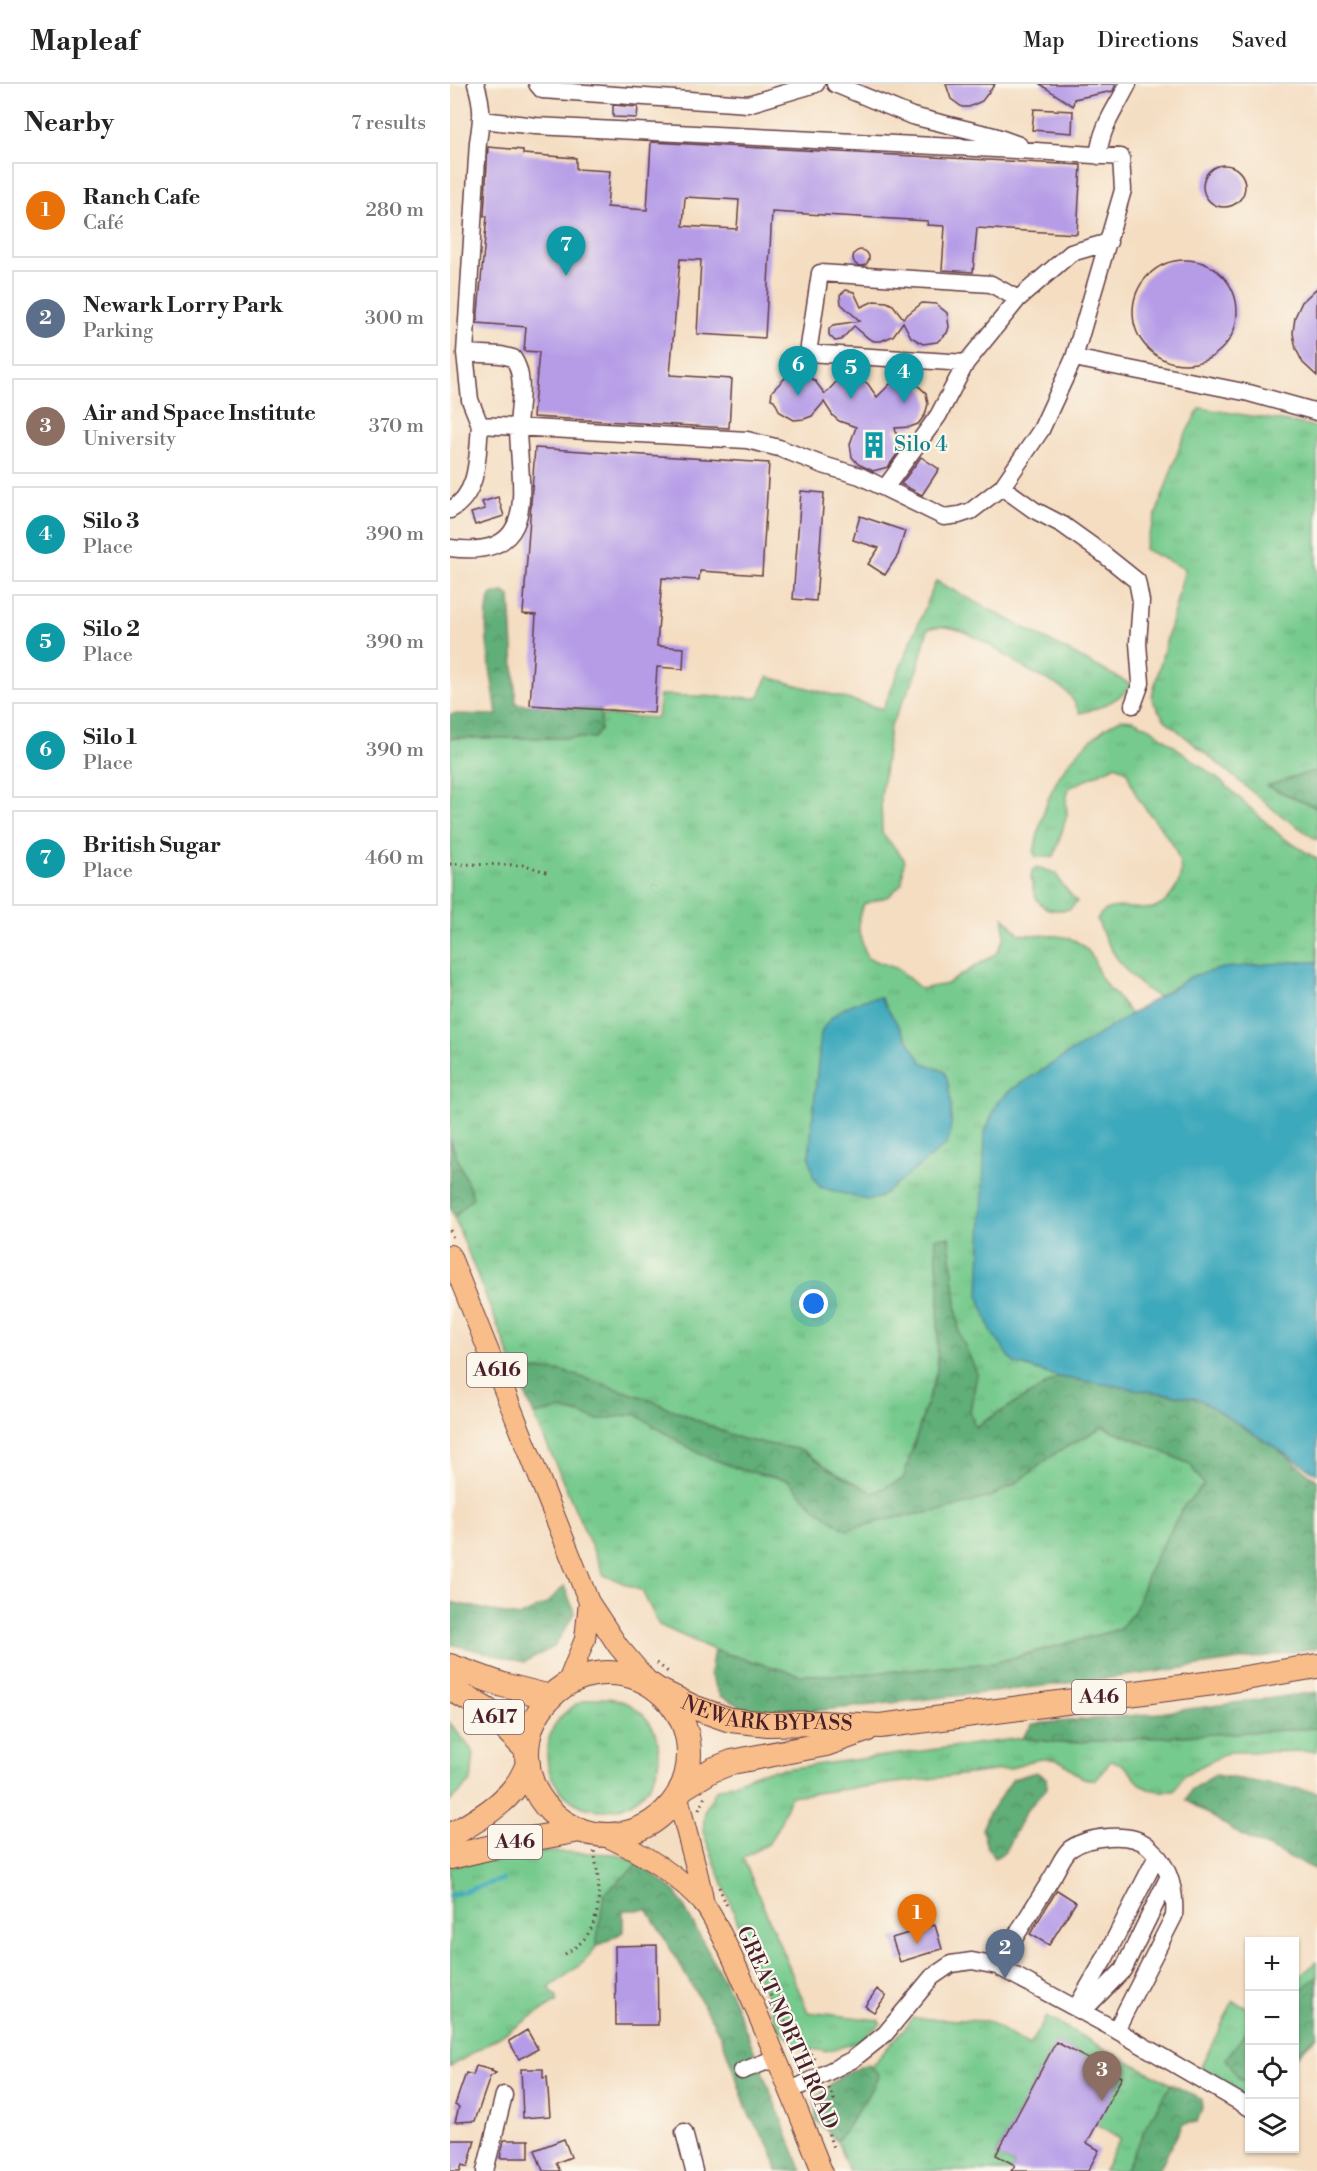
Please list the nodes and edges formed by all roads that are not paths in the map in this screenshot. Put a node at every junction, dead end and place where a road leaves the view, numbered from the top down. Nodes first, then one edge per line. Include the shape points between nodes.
1 (476, 84) edge
2 (537, 84) edge
3 (816, 84) edge
4 (835, 84) edge
5 (1128, 84) edge
6 (482, 120) junction
7 (1036, 151) junction
8 (1098, 156) junction
9 (1109, 242) junction
10 (1018, 298) junction
11 (465, 353) junction
12 (1074, 358) junction
13 (966, 363) junction
14 (1317, 412) edge
15 (480, 425) junction
16 (518, 427) junction
17 (1002, 487) junction
18 (885, 488) junction
19 (450, 510) edge
20 (450, 548) edge
21 (1133, 705) dead end
22 (450, 1255) edge
23 (589, 1602) junction
24 (450, 1666) edge
25 (1317, 1666) edge
26 (660, 1683) junction
27 (450, 1688) edge
28 (559, 1691) junction
29 (880, 1726) junction
30 (527, 1757) junction
31 (679, 1792) junction
32 (591, 1832) junction
33 (450, 1836) edge
34 (1157, 1856) junction
35 (450, 1857) edge
36 (1169, 1876) junction
37 (704, 1905) junction
38 (997, 1966) junction
39 (1079, 2010) junction
40 (1116, 2030) junction
41 (776, 2058) junction
42 (742, 2071) dead end
43 (790, 2091) junction
44 (504, 2095) dead end
45 (1245, 2105) edge
46 (684, 2132) dead end
47 (485, 2171) edge
48 (694, 2171) edge
49 (822, 2171) edge

1 - 6 street
2 - 3 street via 542,90 748,104
4 - 7 street via 912,116 994,136
5 - 8 street via 1107,119
6 - 7 street
6 - 11 street
7 - 8 street
8 - 9 street via 1121,157 1124,190
9 - 10 street via 1071,253
9 - 12 street
10 - 13 street
10 - 13 street via 991,284 819,273 808,353
11 - 15 street via 470,400
11 - 16 street via 513,358 520,367
12 - 14 street via 1249,393
12 - 17 street via 1041,430
13 - 18 street via 938,416
15 - 16 street
15 - 19 street via 472,489
16 - 18 street via 747,440 780,448
16 - 20 street via 521,504 516,526 497,545 482,550
17 - 18 street via 971,511 944,517
17 - 21 street via 1063,525 1137,581 1141,601 1137,644 1141,684
22 - 23 main road, A616
23 - 26 main road, A616 via 618,1646
23 - 28 main road, A616 via 585,1639
24 - 28 highway, A617 via 503,1685
25 - 29 highway, NEWARK BYPASS / A46
26 - 28 highway via 609,1673 583,1677
26 - 29 highway, NEWARK BYPASS / A46 via 693,1707 730,1720
26 - 31 highway via 686,1732 689,1758
27 - 30 highway, A617 via 487,1710
28 - 30 highway via 534,1722
29 - 31 highway, NEWARK BYPASS / A46 via 826,1744 732,1762
30 - 32 highway via 534,1786 545,1805 561,1820
30 - 33 highway, A46 via 516,1785 504,1799
31 - 32 highway via 663,1813 642,1827 618,1834
31 - 37 main road, GREAT NORTH ROAD
32 - 35 highway, A46 via 509,1843
32 - 37 main road, GREAT NORTH ROAD via 662,1866
34 - 36 street
34 - 38 street via 1147,1845 1122,1836 1092,1839 1069,1850
34 - 39 street
36 - 39 street via 1123,1970
36 - 40 street via 1175,1900 1173,1916
37 - 41 main road, GREAT NORTH ROAD via 732,1955
38 - 39 street
38 - 43 street via 972,1961 951,1964 932,1977 885,2034 852,2060
39 - 40 street
40 - 45 street
41 - 42 street
41 - 43 main road, GREAT NORTH ROAD
43 - 49 main road, GREAT NORTH ROAD
44 - 47 street
46 - 48 street

